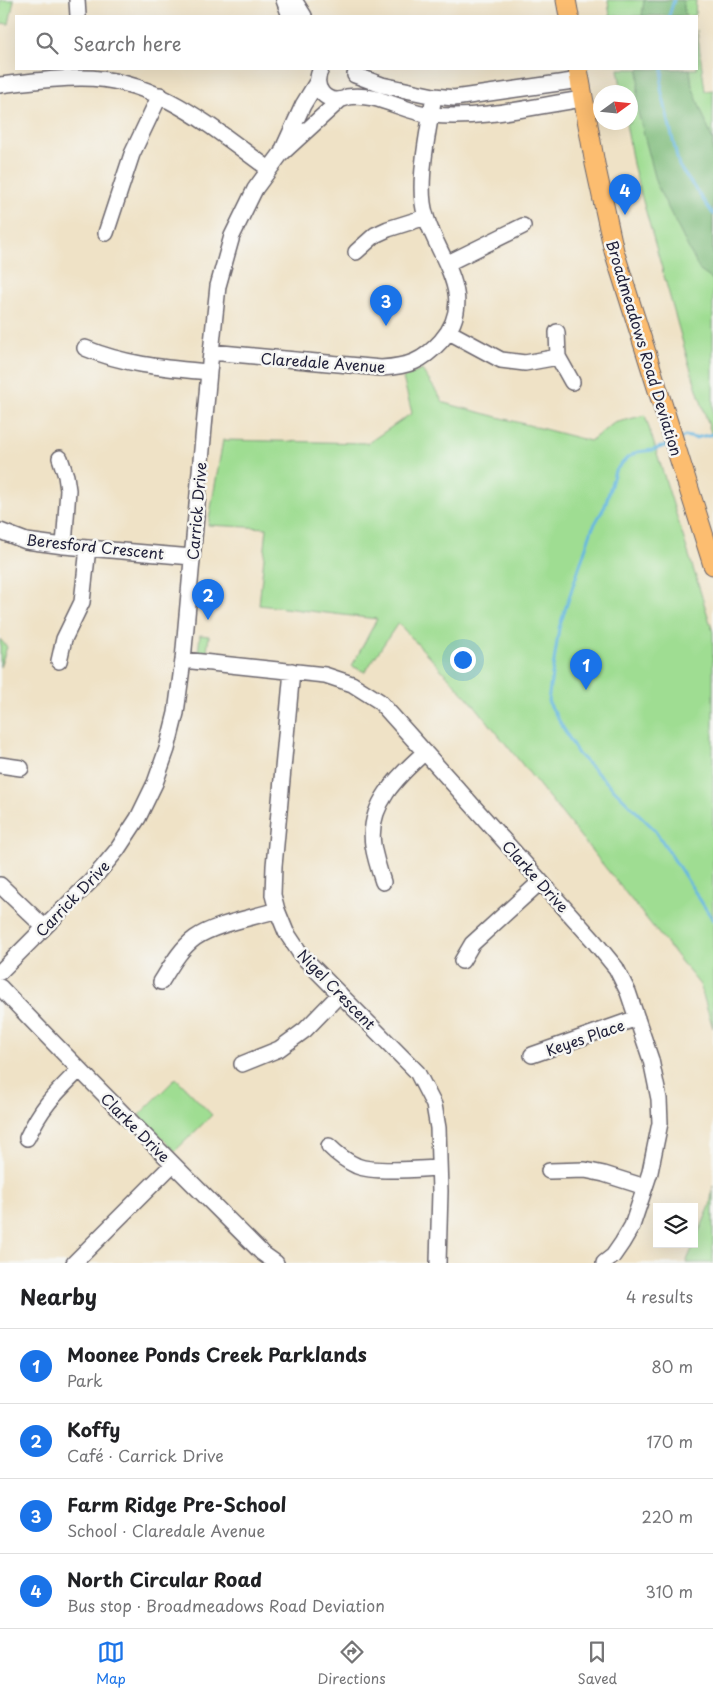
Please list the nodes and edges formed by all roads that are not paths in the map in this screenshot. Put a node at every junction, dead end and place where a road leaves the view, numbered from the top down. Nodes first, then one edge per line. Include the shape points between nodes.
1 (77, 0) edge
2 (284, 0) edge
3 (294, 0) edge
4 (566, 0) edge
5 (78, 15) edge
6 (290, 15) edge
7 (303, 15) edge
8 (568, 15) edge
9 (354, 72) edge
10 (80, 73) edge
11 (318, 73) edge
12 (580, 83) edge
13 (0, 85) edge
14 (502, 91) junction
15 (160, 95) junction
16 (434, 96) junction
17 (344, 99) junction
18 (303, 105) junction
19 (507, 110) junction
20 (431, 115) junction
21 (320, 118) junction
22 (280, 155) junction
23 (269, 169) junction
24 (426, 218) junction
25 (523, 226) dead end
26 (106, 233) dead end
27 (356, 252) dead end
28 (448, 263) junction
29 (450, 332) junction
30 (557, 332) dead end
31 (85, 348) dead end
32 (211, 352) junction
33 (558, 357) junction
34 (209, 372) junction
35 (572, 382) dead end
36 (60, 458) dead end
37 (0, 531) edge
38 (64, 546) junction
39 (88, 548) junction
40 (192, 557) junction
41 (713, 565) edge
42 (183, 660) junction
43 (59, 661) dead end
44 (292, 671) junction
45 (425, 752) junction
46 (0, 765) edge
47 (21, 768) dead end
48 (383, 882) dead end
49 (540, 882) junction
50 (0, 885) edge
51 (276, 910) junction
52 (44, 927) junction
53 (462, 961) dead end
54 (0, 972) edge
55 (161, 982) dead end
56 (0, 987) edge
57 (340, 994) junction
58 (638, 1018) junction
59 (532, 1055) dead end
60 (242, 1064) dead end
61 (79, 1070) junction
62 (27, 1138) dead end
63 (329, 1146) dead end
64 (174, 1164) junction
65 (439, 1168) junction
66 (549, 1171) dead end
67 (645, 1188) junction
68 (74, 1263) edge
69 (276, 1263) edge
70 (438, 1263) edge
71 (604, 1263) edge

1 - 5 street
2 - 6 street
3 - 7 street
4 - 8 main road
9 - 16 street via 382,85
9 - 17 street via 355,88
10 - 13 street
10 - 15 street
11 - 17 street via 322,94 333,100
11 - 18 street, Carrick Drive
12 - 14 street
12 - 19 street
12 - 41 main road, Broadmeadows Road Deviation via 614,251
14 - 16 street via 454,98
14 - 19 street
15 - 23 street
15 - 26 street via 132,154
16 - 20 street
17 - 20 street via 370,96
17 - 21 street, Carrick Drive
18 - 21 street
18 - 22 street, Carrick Drive
19 - 20 street via 463,116
20 - 24 street via 424,171
21 - 22 street, Carrick Drive
22 - 23 street, Carrick Drive
23 - 32 street, Carrick Drive via 255,189 232,236 218,286
24 - 27 street via 375,235
24 - 28 street
25 - 28 street
28 - 29 street via 457,296
29 - 32 street, Claredale Avenue via 426,357 396,367
29 - 33 street via 501,360 525,363
30 - 33 street
31 - 34 street via 127,362
32 - 34 street, Carrick Drive
33 - 35 street
34 - 40 street, Carrick Drive
36 - 38 street via 68,490
37 - 38 street, Beresford Crescent via 26,540
38 - 39 street, Beresford Crescent
39 - 40 street, Beresford Crescent
39 - 43 street via 82,602 64,639
40 - 42 street, Carrick Drive
42 - 44 street, Clarke Drive
42 - 52 street, Carrick Drive via 167,749 138,818 92,880
44 - 45 street, Clarke Drive via 325,675 352,684 379,701
44 - 51 street, Nigel Crescent via 274,866
45 - 48 street via 389,788 374,819 373,844
45 - 49 street, Clarke Drive
46 - 47 street
49 - 53 street via 472,944
49 - 58 street, Clarke Drive via 616,968
50 - 52 street
51 - 55 street via 224,925 195,938 179,954
51 - 57 street, Nigel Crescent via 302,956
52 - 54 street, Carrick Drive
56 - 61 street, Clarke Drive
57 - 60 street via 305,1030 279,1049
57 - 65 street, Nigel Crescent via 417,1072 427,1088 434,1104 438,1128
58 - 59 street, Keyes Place
58 - 67 street, Clarke Drive via 651,1060 660,1123
61 - 62 street via 47,1102
61 - 64 street, Clarke Drive
63 - 65 street via 359,1167 392,1170
64 - 68 street
64 - 69 street, Clarke Drive
65 - 70 street, Nigel Crescent
66 - 67 street via 585,1170
67 - 71 street, Clarke Drive via 632,1226 618,1250

